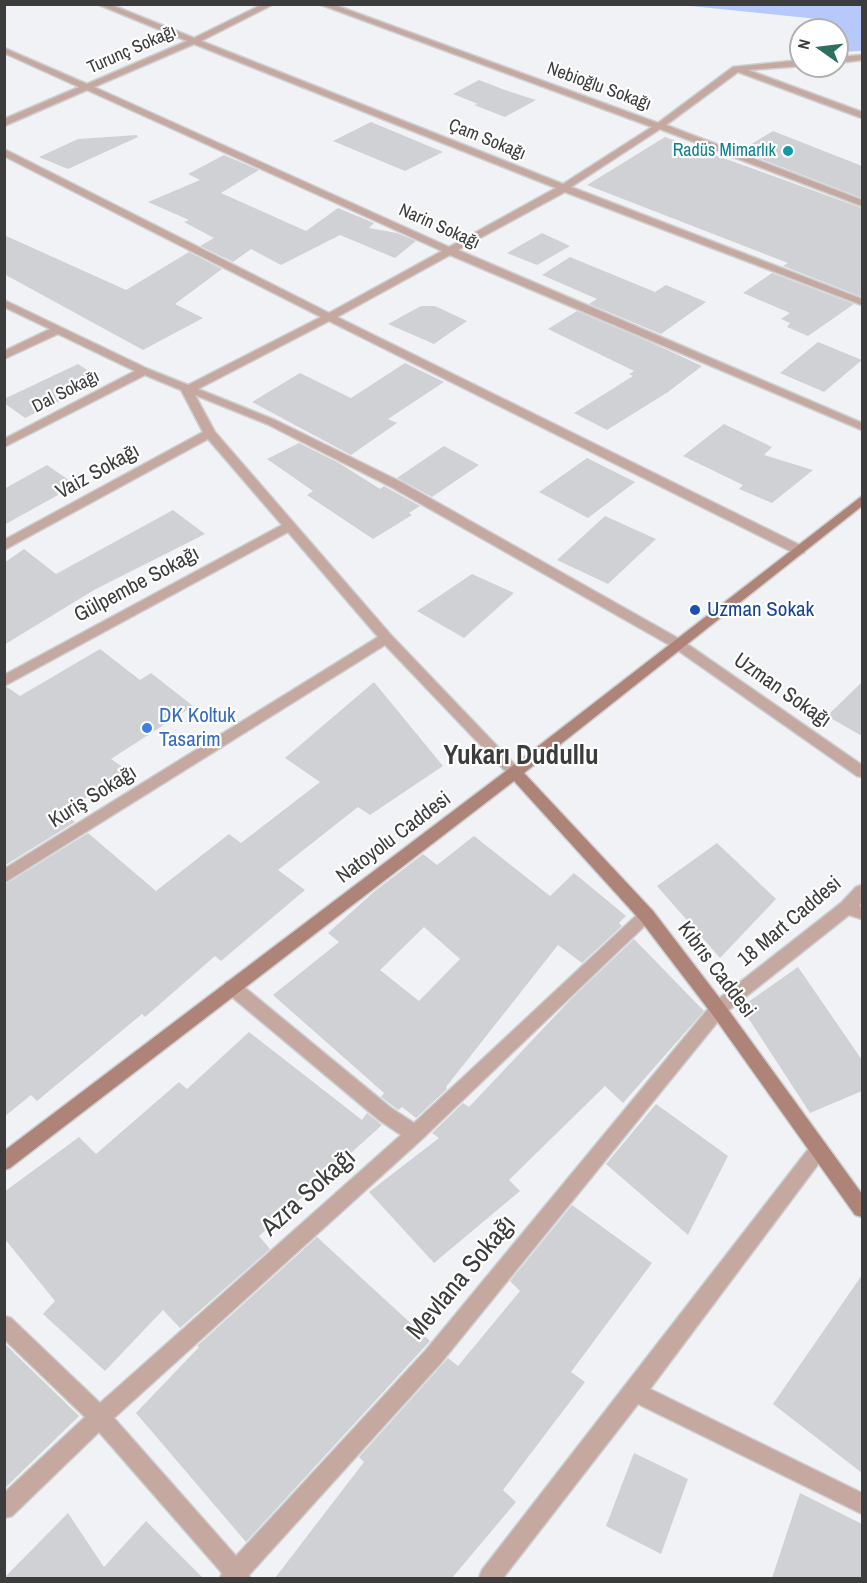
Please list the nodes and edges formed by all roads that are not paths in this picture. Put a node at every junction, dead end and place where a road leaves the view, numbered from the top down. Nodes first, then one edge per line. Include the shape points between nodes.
1 (101, 4) edge
2 (270, 4) edge
3 (323, 4) edge
4 (194, 41) junction
5 (4, 50) edge
6 (789, 64) edge
7 (736, 69) junction
8 (89, 87) junction
9 (862, 115) edge
10 (4, 123) edge
11 (659, 126) junction
12 (4, 152) edge
13 (564, 188) junction
14 (862, 203) edge
15 (448, 250) junction
16 (862, 302) edge
17 (4, 303) edge
18 (329, 317) junction
19 (59, 329) junction
20 (4, 356) edge
21 (144, 372) junction
22 (186, 390) junction
23 (862, 427) edge
24 (210, 434) junction
25 (4, 444) edge
26 (862, 500) edge
27 (290, 526) junction
28 (4, 546) edge
29 (800, 550) junction
30 (387, 638) junction
31 (678, 644) junction
32 (4, 681) edge
33 (515, 772) junction
34 (862, 772) edge
35 (4, 877) edge
36 (862, 891) edge
37 (855, 910) edge
38 (647, 916) junction
39 (232, 987) junction
40 (718, 1009) junction
41 (415, 1134) junction
42 (819, 1149) junction
43 (4, 1162) edge
44 (862, 1209) edge
45 (4, 1325) edge
46 (635, 1392) junction
47 (100, 1417) junction
48 (862, 1504) edge
49 (4, 1508) edge
50 (236, 1576) edge
51 (490, 1578) edge

1 - 4 street, Çam Sokağı
2 - 4 street, Turunç Sokağı
3 - 11 street, Nebioğlu Sokağı
4 - 8 street, Turunç Sokağı
4 - 13 street, Çam Sokağı
5 - 8 street, Narin Sokağı
6 - 7 street
7 - 9 street
7 - 11 street
8 - 10 street, Turunç Sokağı
8 - 15 street, Narin Sokağı
11 - 13 street
11 - 14 street, Nebioğlu Sokağı
12 - 18 street
13 - 15 street
13 - 16 street, Çam Sokağı
15 - 18 street
15 - 23 street, Narin Sokağı
17 - 19 street, Uzman Sokağı
18 - 22 street
18 - 29 street
19 - 20 street
19 - 21 street, Uzman Sokağı
21 - 22 street, Uzman Sokağı
21 - 25 street, Dal Sokağı
22 - 24 street
22 - 31 street, Uzman Sokağı via 271,422 397,485
24 - 27 street
24 - 28 street, Vaiz Sokağı
26 - 29 main road, Natoyolu Caddesi
27 - 30 street
27 - 32 street, Gülpembe Sokağı
29 - 31 main road, Natoyolu Caddesi
30 - 33 street
30 - 35 street, Kuriş Sokağı
31 - 33 main road, Natoyolu Caddesi
31 - 34 street, Uzman Sokağı
33 - 38 main road, Kıbrıs Caddesi
33 - 39 main road, Natoyolu Caddesi
36 - 37 street, 18 Mart Caddesi
37 - 40 street, 18 Mart Caddesi
38 - 40 main road, Kıbrıs Caddesi
38 - 41 street, Azra Sokağı
39 - 41 street via 385,1114
39 - 43 main road, Natoyolu Caddesi
40 - 42 main road, Kıbrıs Caddesi
40 - 50 street, Mevlana Sokağı via 433,1357
41 - 47 street, Azra Sokağı
42 - 44 main road, Kıbrıs Caddesi
42 - 46 street
45 - 47 street
46 - 48 street
46 - 51 street
47 - 49 street, Azra Sokağı
47 - 50 street

